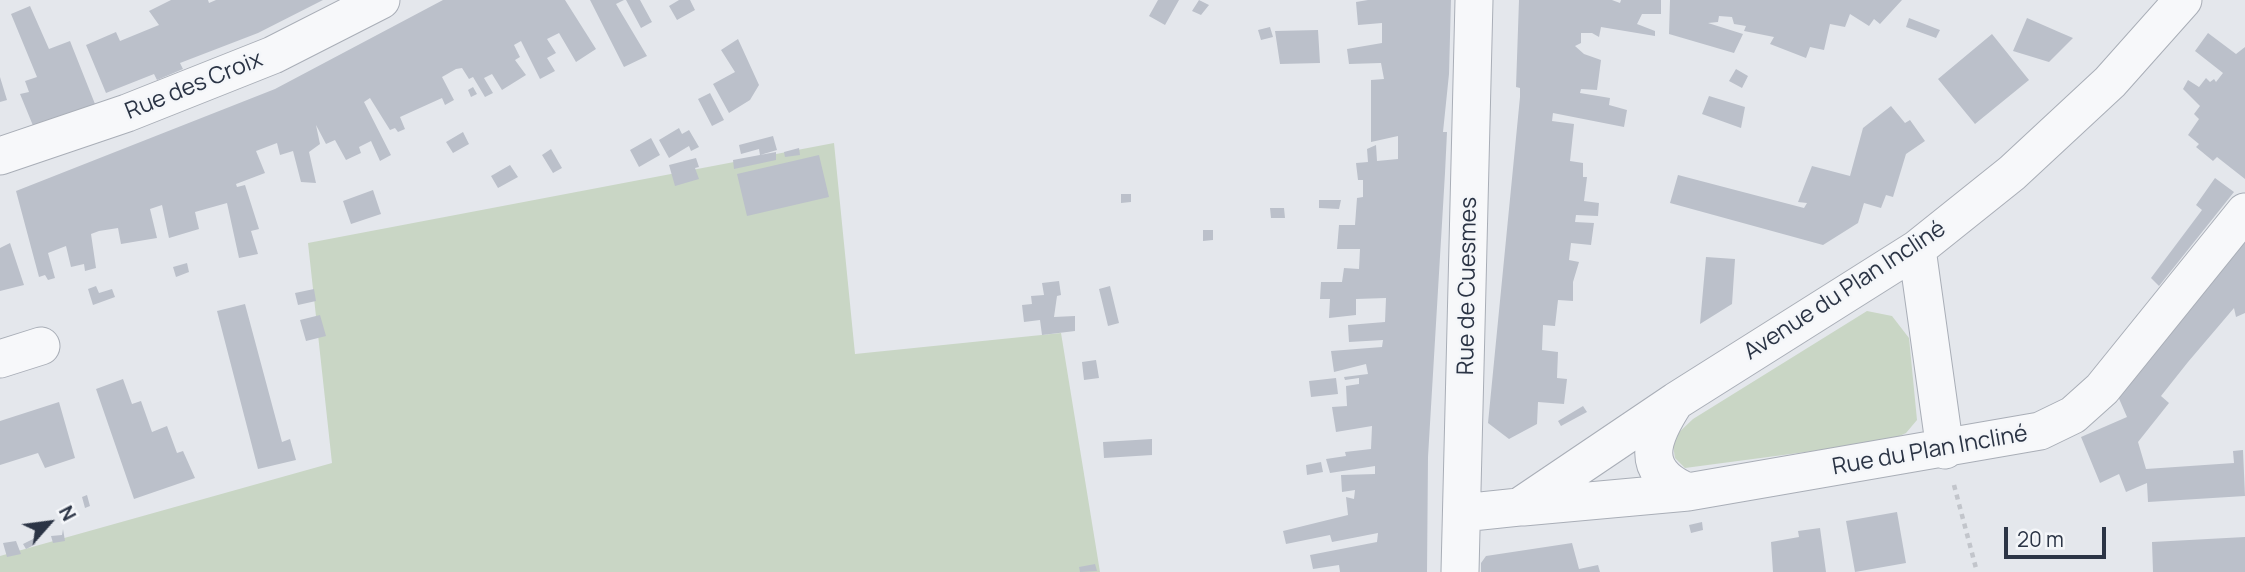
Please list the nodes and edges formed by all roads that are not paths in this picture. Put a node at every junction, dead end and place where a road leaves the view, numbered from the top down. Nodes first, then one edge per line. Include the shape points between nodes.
1 (381, 0) edge
2 (1474, 0) edge
3 (2183, 0) edge
4 (0, 156) edge
5 (2245, 212) edge
6 (1917, 248) junction
7 (41, 346) dead end
8 (0, 359) edge
9 (1676, 401) junction
10 (1945, 450) junction
11 (1688, 492) junction
12 (1519, 507) junction
13 (1462, 513) junction
14 (1460, 572) edge

1 - 4 street, Rue des Croix via 273,55 127,113
2 - 13 street, Rue de Cuesmes
3 - 6 street, Avenue du Plan Incliné via 2110,82 2012,173
5 - 10 street, Rue du Plan Incliné via 2102,389 2073,415 2040,431
6 - 9 street, Avenue du Plan Incliné
6 - 10 street
7 - 8 street
9 - 11 street via 1656,431 1653,450 1668,483
9 - 12 street, Avenue du Plan Incliné
10 - 11 street, Rue du Plan Incliné
11 - 12 street, Rue du Plan Incliné
12 - 13 street, Avenue du Plan Incliné
13 - 14 street, Rue de Cuesmes

